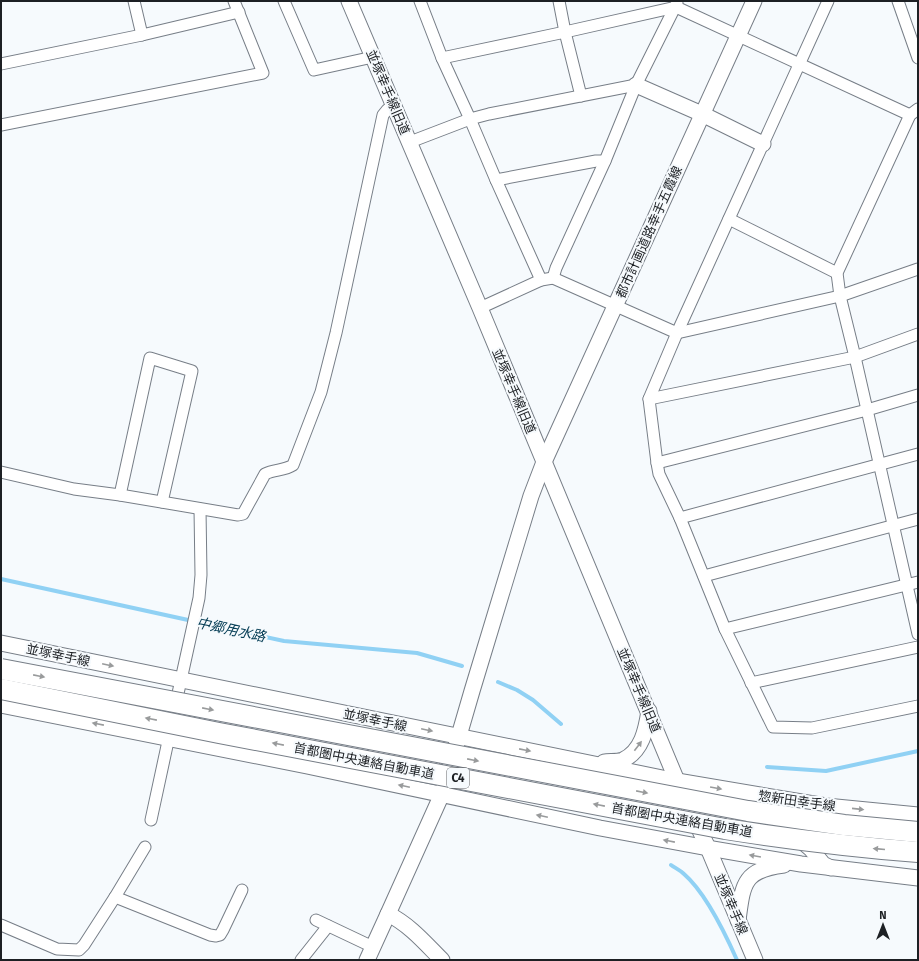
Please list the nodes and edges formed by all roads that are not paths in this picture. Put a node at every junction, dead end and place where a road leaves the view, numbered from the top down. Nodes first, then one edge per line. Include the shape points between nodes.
1 (134, 1) edge
2 (234, 1) edge
3 (284, 1) edge
4 (349, 1) edge
5 (560, 1) edge
6 (754, 1) edge
7 (828, 1) edge
8 (898, 1) edge
9 (423, 2) edge
10 (677, 4) edge
11 (239, 12) junction
12 (565, 32) junction
13 (142, 34) junction
14 (738, 36) junction
15 (372, 57) junction
16 (442, 58) junction
17 (918, 58) edge
18 (1, 64) edge
19 (800, 64) junction
20 (636, 85) junction
21 (581, 96) junction
22 (393, 105) junction
23 (914, 112) edge
24 (702, 114) junction
25 (470, 119) junction
26 (1, 124) edge
27 (410, 142) junction
28 (763, 144) junction
29 (605, 161) junction
30 (496, 180) junction
31 (729, 219) junction
32 (918, 269) edge
33 (837, 273) junction
34 (553, 278) junction
35 (540, 280) junction
36 (840, 296) junction
37 (615, 306) junction
38 (480, 308) junction
39 (677, 333) junction
40 (918, 334) edge
41 (855, 357) junction
42 (918, 395) edge
43 (649, 399) junction
44 (868, 410) junction
45 (918, 454) edge
46 (544, 462) junction
47 (657, 463) junction
48 (880, 465) junction
49 (1, 472) edge
50 (120, 495) junction
51 (162, 502) junction
52 (200, 509) junction
53 (680, 518) junction
54 (918, 519) edge
55 (894, 526) junction
56 (704, 576) junction
57 (912, 583) edge
58 (725, 629) junction
59 (918, 634) edge
60 (1, 644) edge
61 (918, 647) edge
62 (1, 669) edge
63 (181, 680) junction
64 (751, 683) junction
65 (1, 690) edge
66 (268, 698) junction
67 (1, 705) edge
68 (918, 706) edge
69 (649, 711) junction
70 (459, 737) junction
71 (168, 738) junction
72 (591, 763) junction
73 (677, 781) junction
74 (442, 794) junction
75 (918, 815) edge
76 (151, 820) dead end
77 (918, 832) edge
78 (145, 847) dead end
79 (708, 848) junction
80 (918, 852) edge
81 (801, 864) junction
82 (833, 869) junction
83 (918, 878) edge
84 (242, 890) dead end
85 (115, 897) junction
86 (388, 914) junction
87 (316, 920) dead end
88 (738, 920) junction
89 (1, 925) edge
90 (328, 926) junction
91 (370, 953) edge
92 (301, 960) edge
93 (442, 960) edge
94 (755, 960) edge

1 - 13 street
2 - 11 street
3 - 15 street via 314,70
4 - 15 main road, 並塚幸手線旧道
5 - 12 street
6 - 14 main road, 都市計画道路幸手五霞線
7 - 19 street
8 - 17 street
9 - 16 street
10 - 12 street
10 - 14 street
10 - 20 street
11 - 13 street
11 - 26 street via 263,73
12 - 16 street
12 - 21 street
13 - 18 street
14 - 19 street
14 - 24 main road, 都市計画道路幸手五霞線
15 - 22 main road, 並塚幸手線旧道
16 - 25 street
19 - 23 street
19 - 28 street
20 - 21 street
20 - 24 main road
20 - 29 street
21 - 25 street
22 - 27 main road, 並塚幸手線旧道
22 - 52 street via 383,116 321,392 293,465 265,474 243,514
23 - 33 street
24 - 28 main road
24 - 37 main road, 都市計画道路幸手五霞線
25 - 27 street
25 - 30 street
27 - 38 main road, 並塚幸手線旧道
28 - 31 street
29 - 30 street
29 - 34 street
30 - 35 street
31 - 33 street
31 - 39 street
32 - 36 street
33 - 36 street
34 - 35 street
34 - 37 street
35 - 38 street
36 - 39 street
36 - 41 street
37 - 39 street
37 - 46 main road, 都市計画道路幸手五霞線
38 - 46 main road, 並塚幸手線旧道
39 - 43 street
40 - 41 street
41 - 43 street
41 - 44 street
42 - 44 street
43 - 47 street
44 - 47 street
44 - 48 street
45 - 48 street
46 - 69 main road, 並塚幸手線旧道
46 - 70 main road, 都市計画道路幸手五霞線 via 531,496
47 - 53 street via 659,474
48 - 53 street
48 - 55 street
49 - 50 street via 74,489
50 - 51 street
50 - 51 street via 150,358 192,371
51 - 52 street
52 - 63 street via 199,598
53 - 56 street
54 - 55 street
55 - 56 street
55 - 57 street
56 - 58 street
57 - 58 street
57 - 59 street
58 - 64 street
60 -> 63 main road, 並塚幸手線
61 - 64 street
62 -> 77 highway, 首都圏中央連絡自動車道 / C4, bridge via 748,811 844,825
63 - 66 main road, 並塚幸手線
63 - 71 street
64 - 68 street via 773,727 812,728
80 -> 65 highway, 首都圏中央連絡自動車道 / C4, bridge via 789,839 725,829
66 -> 70 main road, 並塚幸手線
66 - 74 main road via 326,718 359,745 423,760 433,767
71 -> 67 main road
72 -> 69 main road via 622,760 634,750 645,734
69 - 73 main road, 並塚幸手線旧道
70 -> 72 main road, 並塚幸手線
70 - 74 main road, 都市計画道路幸手五霞線
74 -> 71 main road
71 - 76 street
72 - 73 main road, 並塚幸手線
73 -> 75 main road, 惣新田幸手線 via 826,806
73 - 79 main road, 並塚幸手線
73 - 82 main road via 709,816 779,827 791,832 811,849 823,864
79 -> 74 main road
74 - 86 main road, 都市計画道路幸手五霞線
78 - 85 street
81 -> 79 main road
79 - 88 main road, 並塚幸手線
81 - 82 main road
81 - 88 main road via 762,869 753,874 742,891
82 - 83 main road
84 - 85 street via 223,930 216,936
85 - 89 street via 79,950 57,949
86 - 91 main road, 都市計画道路幸手五霞線
86 - 93 main road via 400,920
87 - 90 street
88 - 94 main road, 並塚幸手線
90 - 91 street
90 - 92 street

